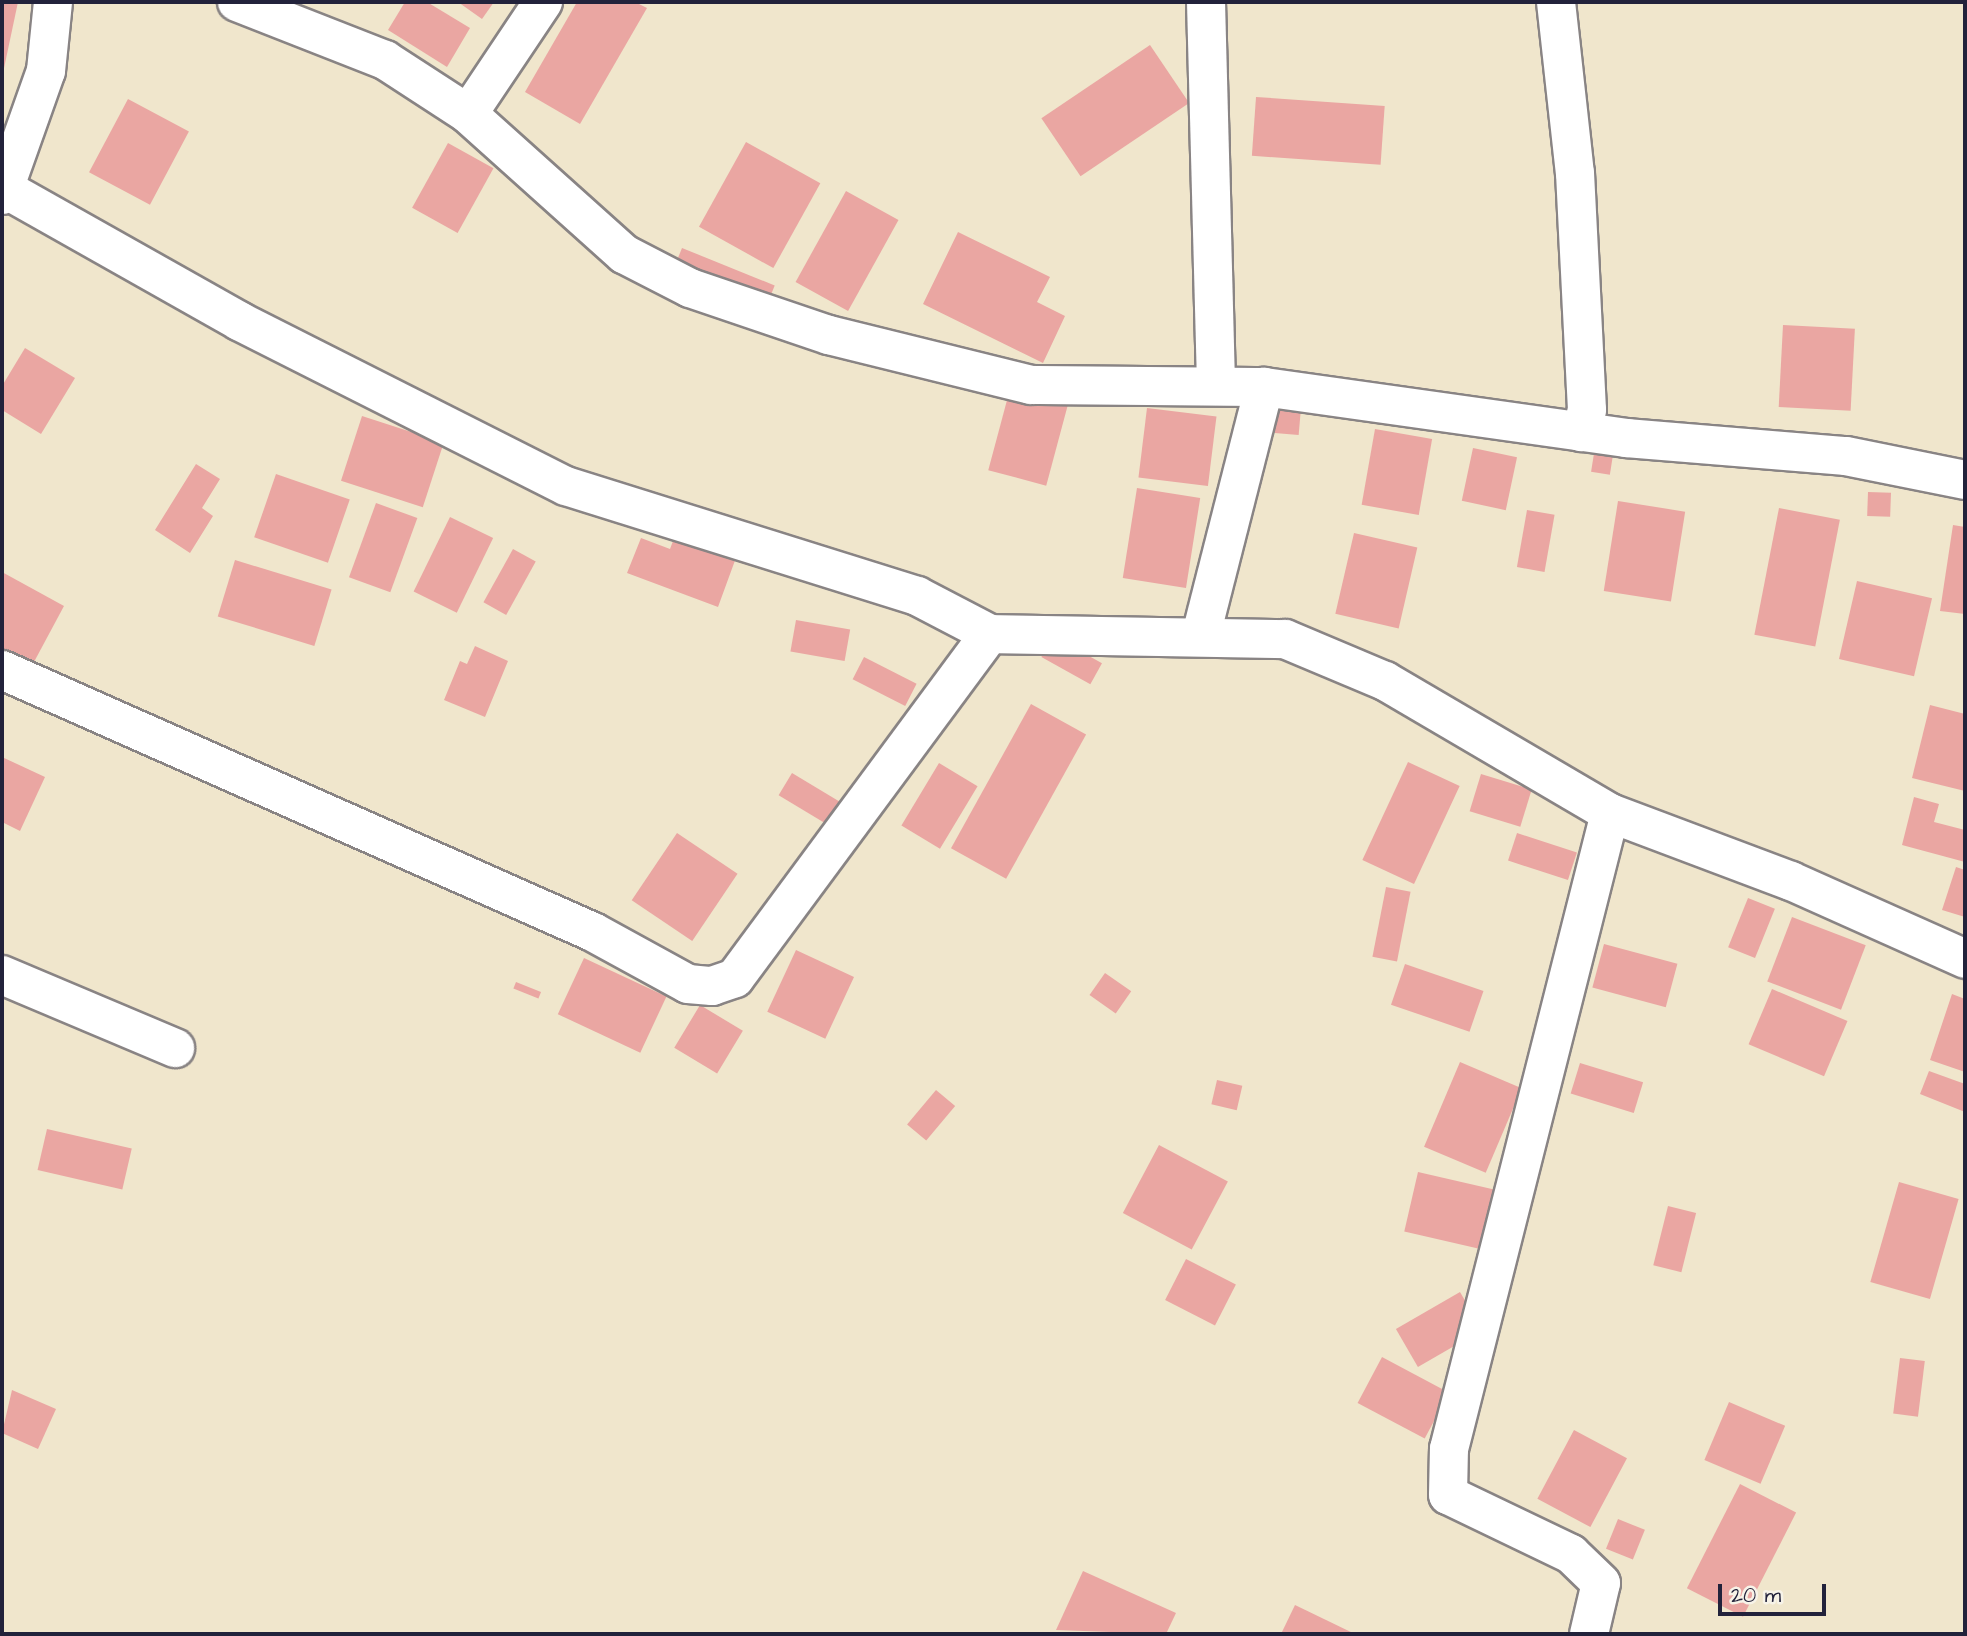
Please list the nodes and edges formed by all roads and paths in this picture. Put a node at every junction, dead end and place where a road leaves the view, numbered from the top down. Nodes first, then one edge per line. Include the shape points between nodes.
1 (52, 2) edge
2 (237, 2) edge
3 (543, 2) edge
4 (1206, 2) edge
5 (1556, 2) edge
6 (468, 114) junction
7 (4, 192) edge
8 (1216, 385) junction
9 (1264, 387) junction
10 (1581, 432) junction
11 (1965, 480) edge
12 (990, 634) junction
13 (1201, 635) junction
14 (2, 670) edge
15 (1610, 813) junction
16 (1965, 959) edge
17 (2, 975) edge
18 (174, 1048) dead end
19 (1589, 1634) edge

1 - 7 street via 46,71
2 - 6 street via 385,60
3 - 6 street
4 - 8 street
5 - 10 street via 1575,173 1587,410
6 - 8 street via 624,254 690,288 829,335 1031,385 1113,390
7 - 12 street via 502,458 566,486 917,596
8 - 9 street
9 - 10 street
9 - 13 street
10 - 11 street via 1846,456
12 - 13 street
12 - 14 street via 735,978 712,986 688,984 593,932
13 - 15 street via 1285,639 1324,653
15 - 16 street via 1791,881
15 - 19 street via 1448,1461 1448,1495 1571,1554 1601,1583
17 - 18 street

